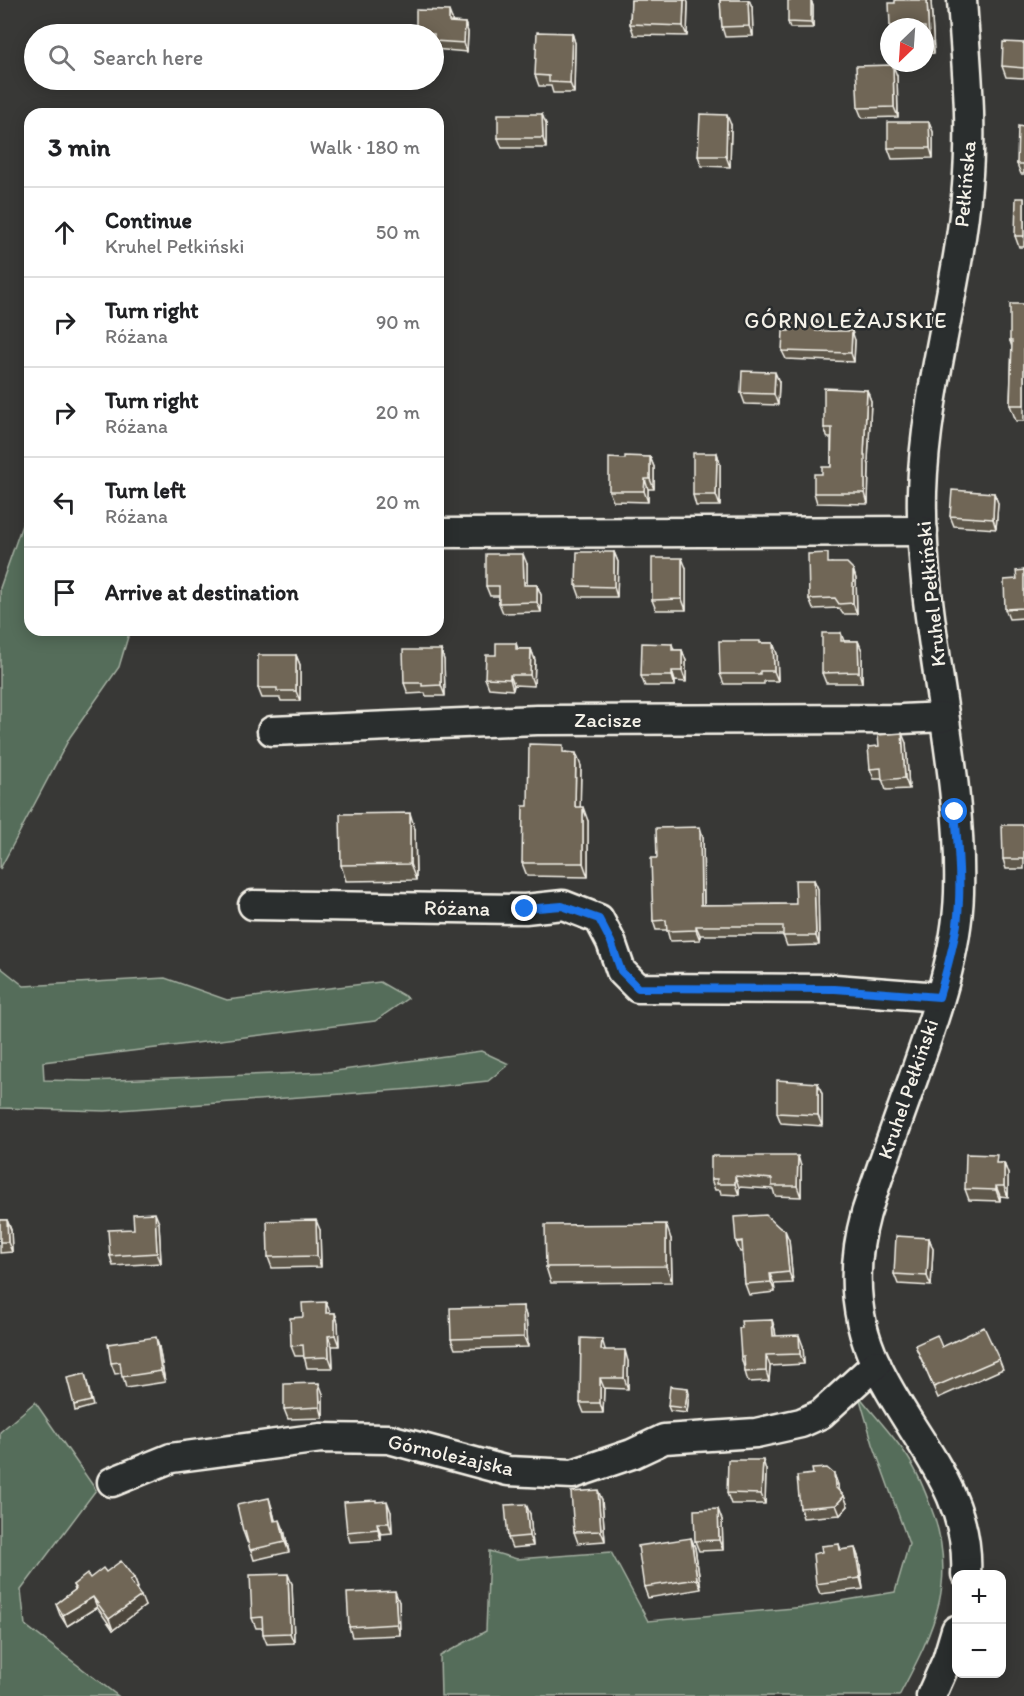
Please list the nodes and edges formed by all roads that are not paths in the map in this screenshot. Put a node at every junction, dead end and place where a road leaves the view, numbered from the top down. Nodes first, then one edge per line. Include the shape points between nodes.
1 (962, 0) edge
2 (939, 366) joint
3 (923, 531) junction
4 (444, 533) edge
5 (945, 717) junction
6 (272, 730) dead end
7 (253, 905) dead end
8 (939, 997) junction
9 (876, 1364) junction
10 (112, 1482) dead end
11 (966, 1570) edge
12 (952, 1645) edge
13 (931, 1696) edge

1 - 2 street, Pełkińska via 969,118 968,186
2 - 3 street, Kruhel Pełkiński via 924,460
3 - 4 street
3 - 5 street, Kruhel Pełkiński
5 - 6 street, Zacisze via 537,720
5 - 8 street, Kruhel Pełkiński via 959,849 959,894 952,951
7 - 8 street, Różana via 525,909 562,906 599,919 621,971 638,988 835,989
8 - 9 street, Kruhel Pełkiński via 860,1241 857,1297 867,1344
9 - 10 street, Górnoleżajska via 821,1414 801,1423 756,1432 664,1439 573,1474 508,1471 389,1439 321,1438 171,1458
9 - 11 street, Kruhel Pełkiński via 942,1475 961,1528
12 - 13 street

